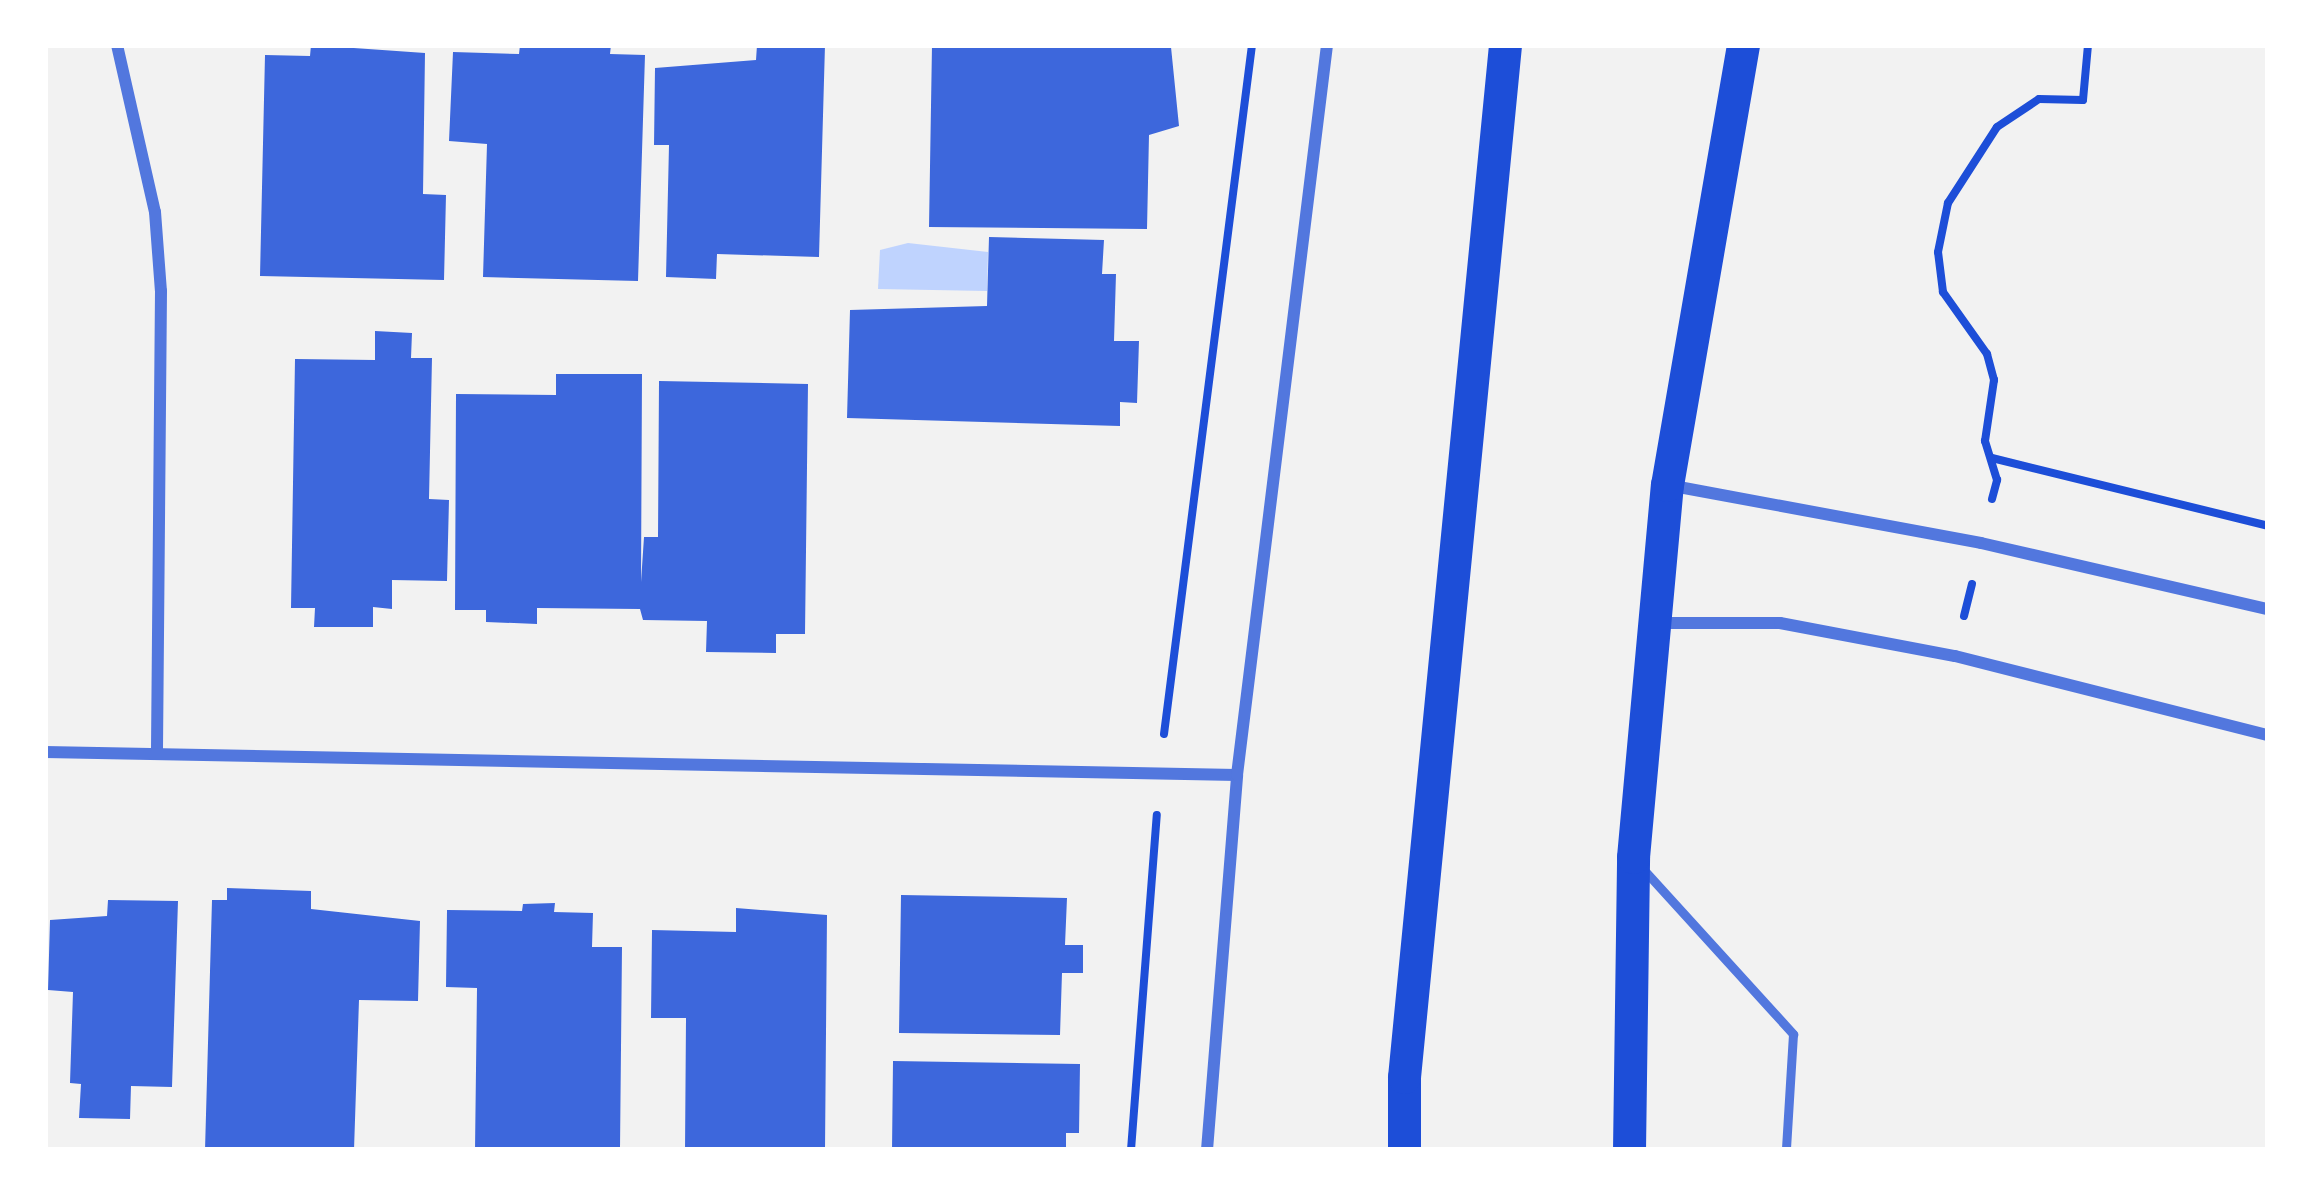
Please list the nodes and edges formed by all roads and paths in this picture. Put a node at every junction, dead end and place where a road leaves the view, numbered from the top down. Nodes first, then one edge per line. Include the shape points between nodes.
1 (117, 45) edge
2 (1252, 45) edge
3 (1327, 45) edge
4 (1505, 45) edge
5 (1743, 45) edge
6 (2088, 45) edge
7 (1992, 458) junction
8 (1666, 485) junction
9 (2268, 526) edge
10 (1981, 543) junction
11 (2268, 609) edge
12 (1657, 623) junction
13 (1955, 656) junction
14 (2268, 735) edge
15 (45, 752) edge
16 (157, 754) junction
17 (1161, 774) junction
18 (1238, 775) junction
19 (1633, 857) junction
20 (1131, 1150) edge
21 (1207, 1150) edge
22 (1404, 1150) edge
23 (1629, 1150) edge
24 (1786, 1150) edge

1 - 16 street via 155,212 161,291
2 - 17 path
3 - 18 street
4 - 22 highway via 1408,1030
5 - 8 highway
6 - 7 path via 2084,100 2039,99 1997,127 1948,203 1938,252 1943,292 1991,367 1985,441
7 - 9 path
7 - 10 path via 1997,480
8 - 10 street
8 - 12 highway
10 - 11 street
10 - 13 path
12 - 13 street via 1780,622
12 - 19 highway
13 - 14 street
15 - 16 street
16 - 17 street
17 - 18 street
17 - 20 path
18 - 21 street
19 - 23 highway
19 - 24 lane via 1793,1034

